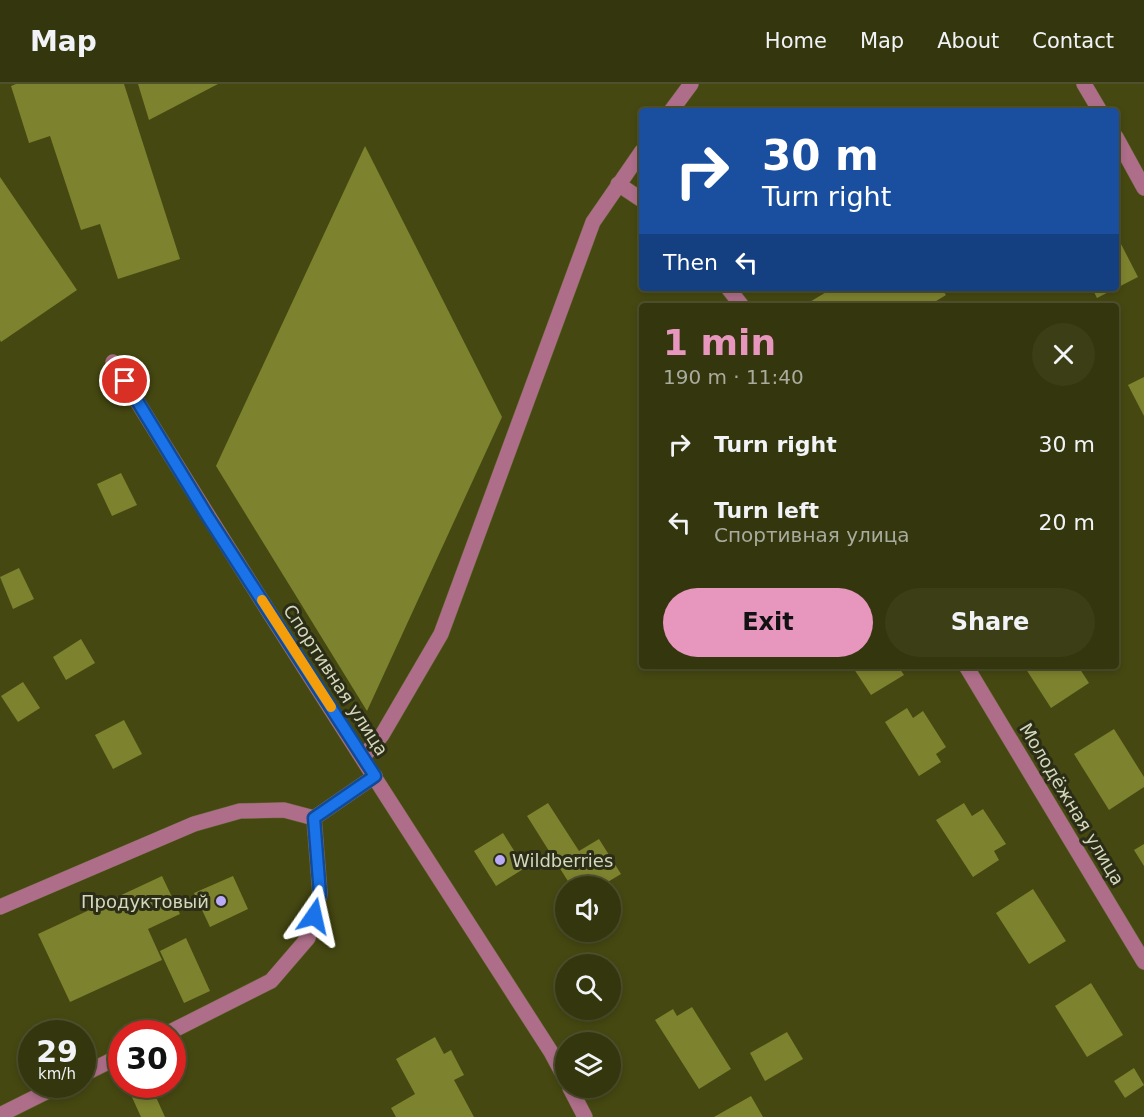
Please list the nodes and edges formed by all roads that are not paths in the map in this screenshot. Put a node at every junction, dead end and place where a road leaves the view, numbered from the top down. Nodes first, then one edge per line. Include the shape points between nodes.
1 (691, 84) edge
2 (1084, 84) edge
3 (673, 108) edge
4 (1098, 108) edge
5 (1119, 143) edge
6 (639, 155) edge
7 (618, 184) junction
8 (1144, 189) edge
9 (639, 198) edge
10 (730, 291) edge
11 (740, 303) edge
12 (113, 362) dead end
13 (968, 669) edge
14 (363, 757) junction
15 (375, 776) junction
16 (314, 818) junction
17 (0, 907) edge
18 (1144, 962) edge
19 (186, 1024) edge
20 (555, 1062) edge
21 (34, 1098) edge
22 (575, 1098) edge
23 (0, 1115) edge
24 (585, 1117) edge

1 - 3 street
2 - 4 street
5 - 8 street
6 - 7 street
7 - 9 street
7 - 14 street via 593,222 441,634 382,735
10 - 11 street
12 - 14 street, Спортивная улица
13 - 18 street, Молодёжная улица
14 - 15 street, Спортивная улица
15 - 16 street
15 - 20 street, Спортивная улица
16 - 17 street via 284,810 240,811 195,824
16 - 19 street via 320,894 308,938 271,981
21 - 23 street
22 - 24 street

